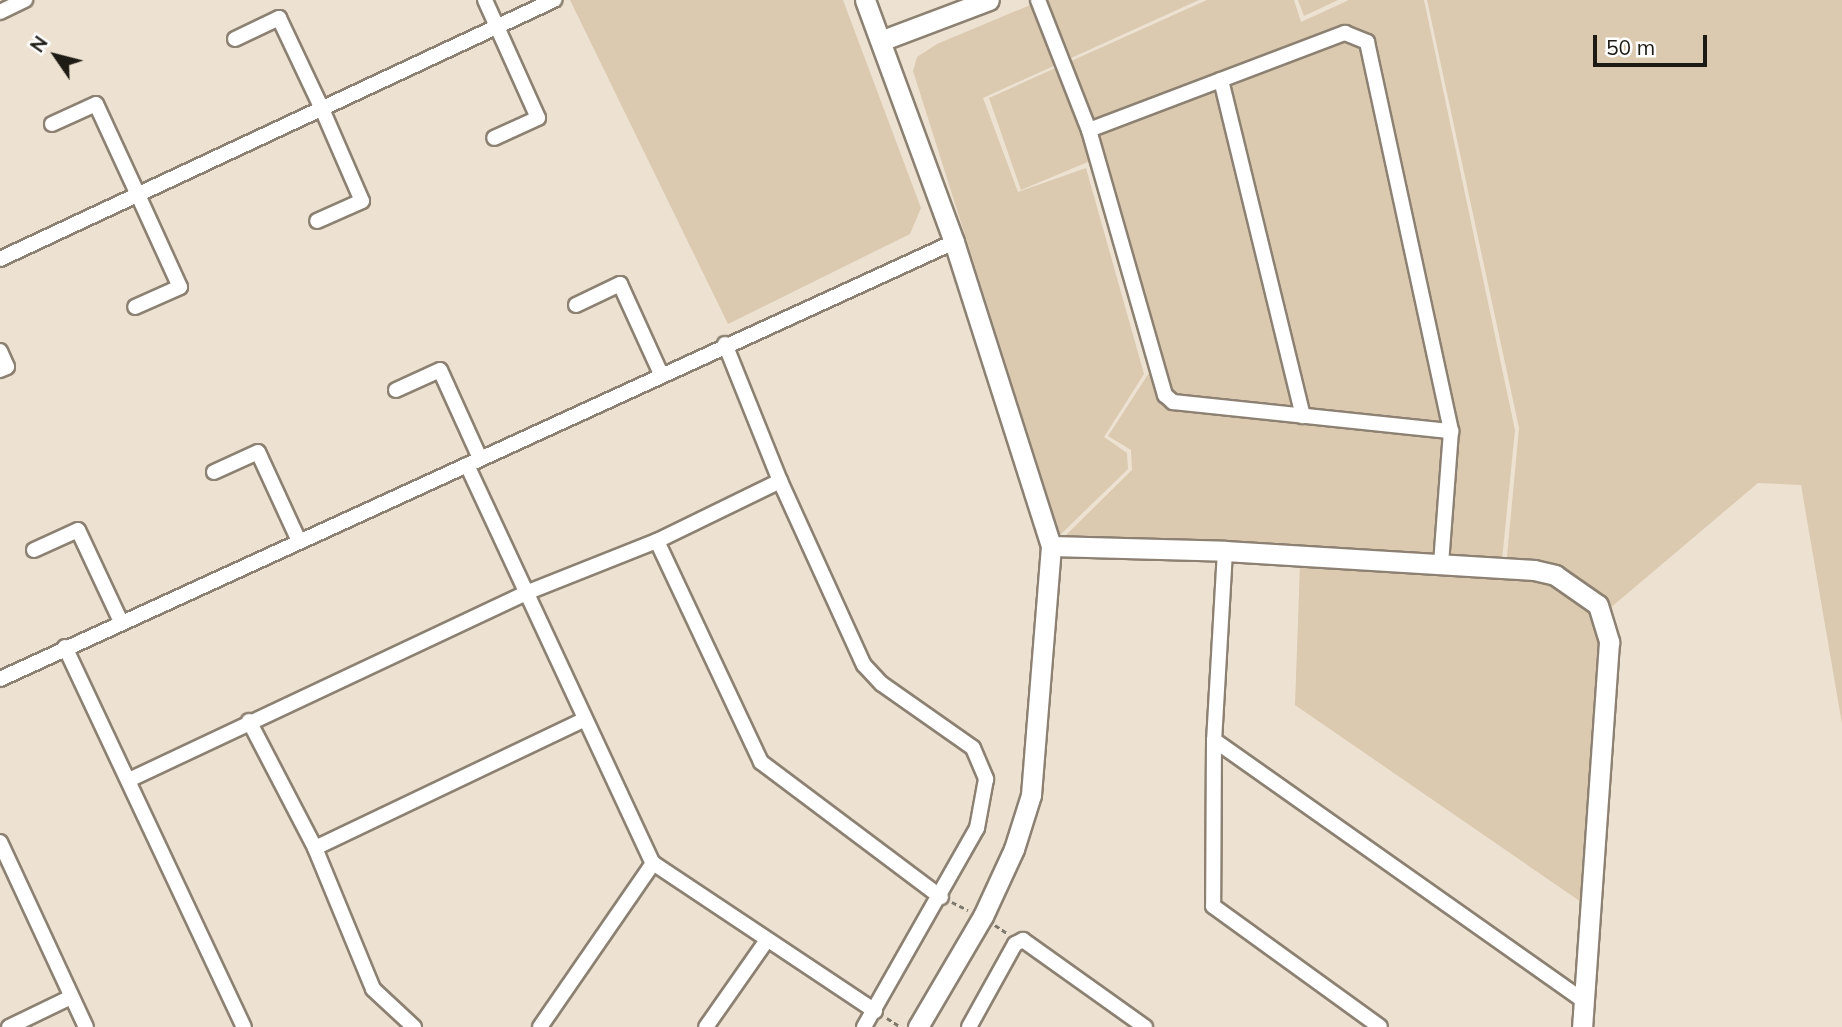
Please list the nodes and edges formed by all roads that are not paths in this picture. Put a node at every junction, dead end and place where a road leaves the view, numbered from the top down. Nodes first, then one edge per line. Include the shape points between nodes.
1 (25, 0) edge
2 (485, 0) edge
3 (554, 0) edge
4 (865, 0) edge
5 (989, 0) edge
6 (1038, 0) edge
7 (0, 12) edge
8 (497, 27) junction
9 (235, 39) dead end
10 (883, 40) junction
11 (1221, 80) junction
12 (322, 109) junction
13 (52, 124) dead end
14 (1089, 130) junction
15 (494, 138) dead end
16 (138, 195) junction
17 (317, 221) dead end
18 (954, 242) junction
19 (0, 260) edge
20 (576, 304) dead end
21 (135, 307) dead end
22 (725, 344) junction
23 (0, 351) edge
24 (0, 370) edge
25 (661, 374) junction
26 (396, 390) dead end
27 (1303, 416) junction
28 (1451, 431) junction
29 (474, 461) junction
30 (214, 472) dead end
31 (780, 481) junction
32 (299, 541) junction
33 (657, 541) junction
34 (1051, 546) junction
35 (34, 550) dead end
36 (1225, 551) junction
37 (1441, 564) junction
38 (527, 593) junction
39 (121, 622) junction
40 (65, 647) junction
41 (0, 679) edge
42 (586, 719) junction
43 (249, 721) junction
44 (1214, 740) junction
45 (131, 779) junction
46 (0, 842) edge
47 (314, 848) junction
48 (653, 863) junction
49 (4, 864) edge
50 (941, 897) junction
51 (767, 940) junction
52 (71, 997) junction
53 (1586, 1002) junction
54 (875, 1011) junction
55 (9, 1027) edge
56 (86, 1027) edge
57 (244, 1027) edge
58 (414, 1027) edge
59 (540, 1027) edge
60 (706, 1027) edge
61 (864, 1027) edge
62 (918, 1027) edge
63 (969, 1027) edge
64 (1145, 1027) edge
65 (1380, 1027) edge
66 (1582, 1027) edge

1 - 7 street
2 - 8 street
3 - 8 street
4 - 10 street
5 - 10 street
6 - 14 street
8 - 12 street
8 - 15 street via 538,118
9 - 12 street via 279,18
10 - 18 street
11 - 14 street
11 - 27 street
11 - 28 street via 1345,33 1367,42
12 - 16 street
12 - 17 street via 362,201
13 - 16 street via 96,104
14 - 27 street via 1165,395 1173,402
16 - 19 street
16 - 21 street via 180,287
18 - 22 street
18 - 34 street
20 - 25 street via 620,284
22 - 25 street
22 - 31 street
23 - 24 street via 7,367
25 - 29 street
26 - 29 street via 440,370
27 - 28 street
28 - 37 street
29 - 32 street
29 - 38 street
30 - 32 street via 258,452
31 - 33 street
31 - 50 street via 864,665 882,684 973,748 982,763 986,779 983,806
32 - 39 street
33 - 38 street
33 - 50 street via 761,762
34 - 36 street
34 - 62 street via 1031,795 1014,849 983,916
35 - 39 street via 78,530
36 - 37 street
36 - 44 street
37 - 53 street via 1555,575 1598,605 1604,617 1609,642
38 - 42 street
38 - 43 street
39 - 40 street
40 - 41 street
40 - 45 street
42 - 47 street
42 - 48 street
43 - 45 street
43 - 47 street
44 - 53 street
44 - 65 street via 1213,906
45 - 57 street
46 - 49 street
47 - 58 street via 373,989
48 - 51 street
48 - 59 street
49 - 52 street
50 - 54 street
51 - 54 street
51 - 60 street
52 - 55 street
52 - 56 street
53 - 66 street
54 - 61 street
63 - 64 street via 1015,944 1023,940

